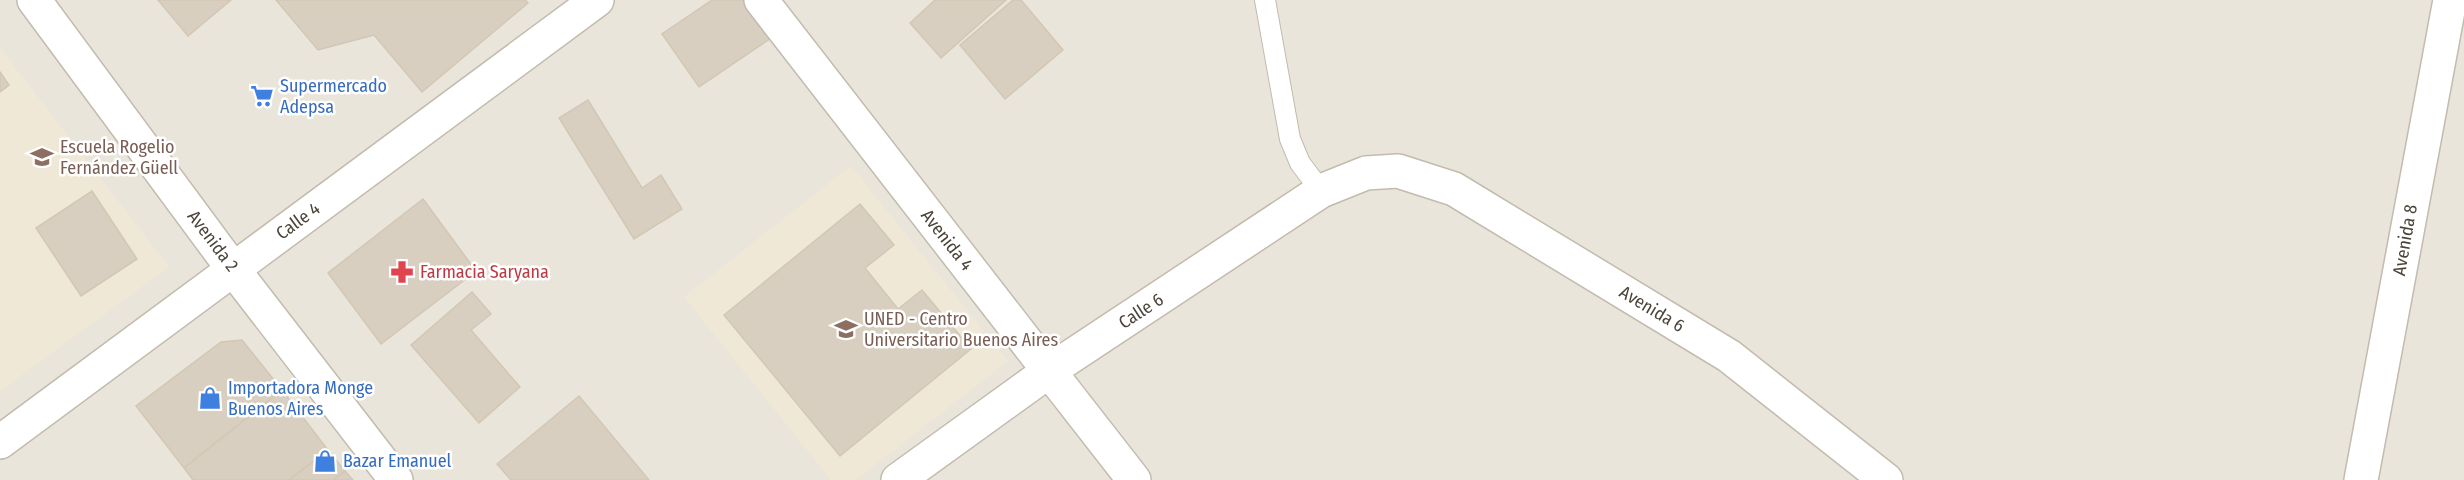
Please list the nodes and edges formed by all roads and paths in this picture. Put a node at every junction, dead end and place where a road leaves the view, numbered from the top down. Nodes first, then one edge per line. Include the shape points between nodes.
1 (34, 0) edge
2 (597, 0) edge
3 (760, 0) edge
4 (1265, 0) edge
5 (2450, 0) edge
6 (1398, 171) joint
7 (1321, 191) junction
8 (233, 268) junction
9 (1049, 372) junction
10 (0, 442) edge
11 (396, 480) edge
12 (898, 480) edge
13 (1134, 480) edge
14 (1886, 480) edge
15 (2361, 480) edge

1 - 8 street, Avenida 2
2 - 8 street, Calle 4
3 - 9 street, Avenida 4
4 - 7 lane via 1290,139 1300,163
5 - 15 street, Avenida 8
6 - 7 street, Calle 6 via 1366,173
6 - 14 street, Avenida 6 via 1454,189 1729,356
7 - 9 street, Calle 6
8 - 10 street, Calle 4
8 - 11 street, Avenida 2
9 - 12 street, Calle 6
9 - 13 street, Avenida 4

